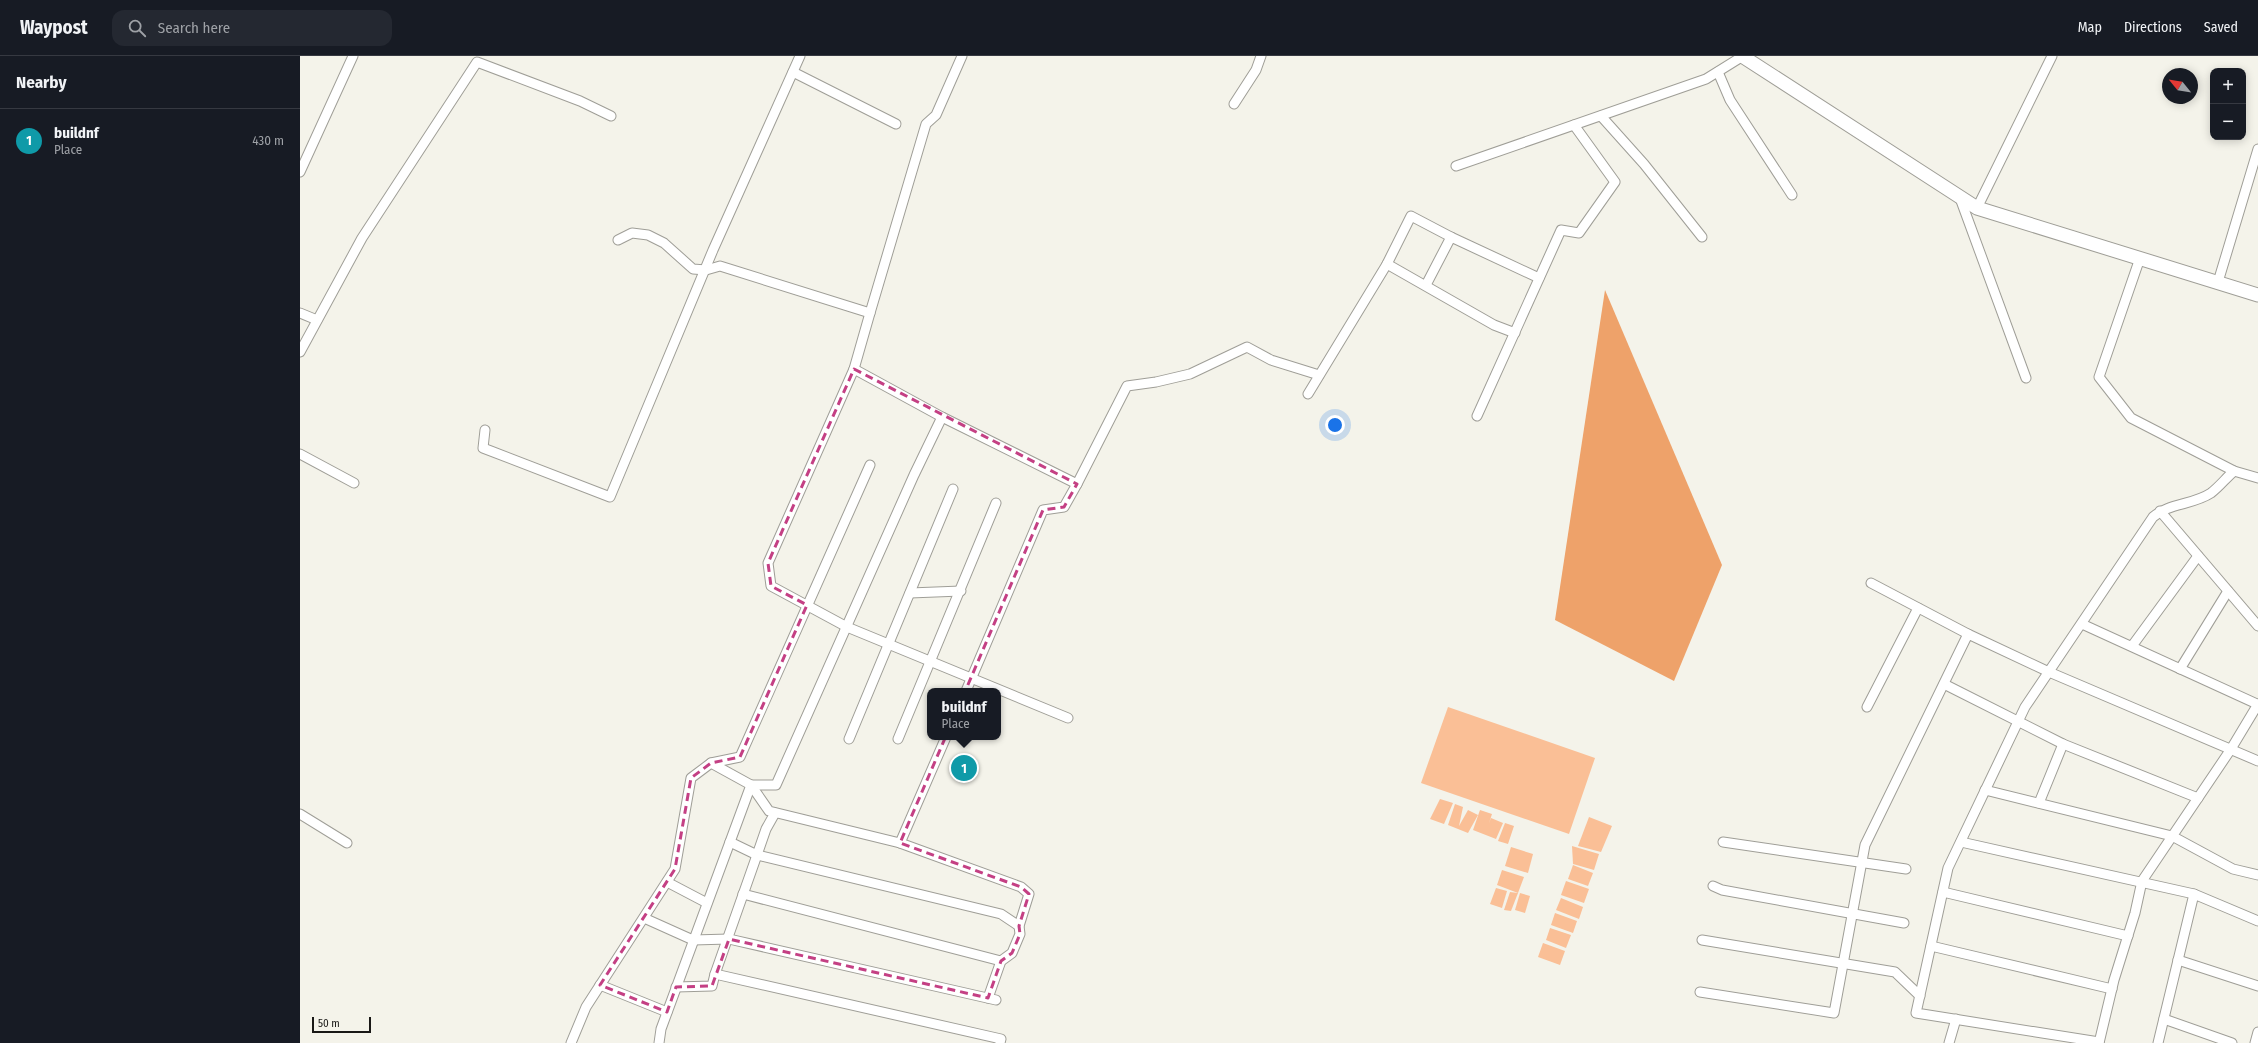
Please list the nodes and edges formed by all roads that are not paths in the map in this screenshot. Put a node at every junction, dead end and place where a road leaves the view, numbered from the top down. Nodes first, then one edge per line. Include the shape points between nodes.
1 (353, 56) edge
2 (800, 56) edge
3 (962, 56) edge
4 (1261, 56) edge
5 (1743, 56) edge
6 (2052, 56) edge
7 (793, 72) junction
8 (1718, 72) junction
9 (1234, 104) dead end
10 (611, 116) dead end
11 (1601, 116) junction
12 (896, 124) dead end
13 (1574, 125) junction
14 (2258, 149) edge
15 (1456, 166) dead end
16 (300, 172) edge
17 (1792, 195) dead end
18 (1960, 198) junction
19 (1977, 208) junction
20 (1702, 237) dead end
21 (1451, 238) junction
22 (618, 240) dead end
23 (2140, 258) junction
24 (1386, 264) junction
25 (706, 270) junction
26 (1540, 278) junction
27 (2218, 282) junction
28 (1426, 285) junction
29 (2258, 295) edge
30 (300, 313) edge
31 (870, 313) junction
32 (317, 320) junction
33 (1515, 333) junction
34 (300, 352) edge
35 (854, 369) junction
36 (1320, 375) junction
37 (2026, 378) dead end
38 (1308, 394) dead end
39 (1477, 416) dead end
40 (942, 417) junction
41 (485, 430) dead end
42 (300, 454) edge
43 (870, 465) dead end
44 (2234, 471) junction
45 (2258, 478) edge
46 (354, 483) dead end
47 (1077, 484) junction
48 (953, 489) dead end
49 (996, 503) dead end
50 (2160, 511) junction
51 (2198, 556) junction
52 (1871, 583) dead end
53 (960, 591) junction
54 (2228, 591) junction
55 (910, 593) junction
56 (807, 605) junction
57 (1918, 608) junction
58 (2082, 624) junction
59 (847, 626) junction
60 (2258, 626) edge
61 (1968, 634) junction
62 (889, 644) junction
63 (2132, 646) junction
64 (931, 661) junction
65 (2180, 668) junction
66 (2049, 672) junction
67 (971, 678) junction
68 (1944, 684) junction
69 (967, 688) edge
70 (995, 688) edge
71 (1001, 690) edge
72 (2258, 704) edge
73 (1868, 707) dead end
74 (1068, 718) dead end
75 (2018, 723) junction
76 (849, 739) dead end
77 (898, 739) dead end
78 (945, 740) edge
79 (2063, 744) junction
80 (2231, 749) junction
81 (2258, 761) edge
82 (711, 763) junction
83 (751, 785) junction
84 (1985, 790) junction
85 (2198, 798) junction
86 (2039, 803) junction
87 (775, 813) junction
88 (300, 814) edge
89 (2172, 836) junction
90 (730, 842) junction
91 (900, 842) junction
92 (1723, 842) dead end
93 (1961, 842) junction
94 (347, 843) dead end
95 (757, 855) junction
96 (1862, 862) junction
97 (1906, 869) dead end
98 (2258, 875) edge
99 (2142, 881) junction
100 (667, 882) junction
101 (1713, 886) dead end
102 (1943, 892) junction
103 (743, 894) junction
104 (2194, 894) junction
105 (707, 903) junction
106 (1852, 914) junction
107 (644, 918) junction
108 (2258, 921) edge
109 (1904, 923) dead end
110 (1019, 926) junction
111 (2128, 936) junction
112 (729, 939) junction
113 (693, 940) junction
114 (1702, 940) dead end
115 (1931, 946) junction
116 (2178, 960) junction
117 (1001, 961) junction
118 (1843, 963) junction
119 (715, 974) junction
120 (600, 985) junction
121 (2258, 986) edge
122 (676, 987) junction
123 (2112, 989) junction
124 (1700, 992) dead end
125 (1920, 996) junction
126 (667, 1012) junction
127 (1956, 1019) junction
128 (2164, 1019) junction
129 (2258, 1032) edge
130 (571, 1043) edge
131 (659, 1043) edge
132 (1000, 1043) edge
133 (1949, 1043) edge
134 (2099, 1043) edge
135 (2158, 1043) edge
136 (2232, 1043) edge
137 (2255, 1043) edge

1 - 16 street
2 - 7 street
3 - 31 street via 936,115 926,124
4 - 9 street via 1256,70
5 - 8 street
5 - 18 main road
6 - 19 street
7 - 12 street
7 - 25 street
8 - 11 street via 1706,80
8 - 17 street via 1730,100
10 - 32 street via 580,101 476,62 362,238
11 - 13 street
11 - 20 street via 1644,164
13 - 15 street
13 - 26 street via 1615,182 1579,233 1561,230
14 - 27 street
18 - 19 main road
18 - 37 street
19 - 23 main road
21 - 24 street via 1411,216
21 - 26 street
21 - 28 street
22 - 25 street via 632,233 648,235 664,243 693,269
23 - 27 main road
23 - 44 street via 2099,377 2131,418
24 - 28 street
24 - 36 street
25 - 31 street via 720,266
25 - 41 street via 610,497 483,448
26 - 33 street
27 - 29 main road
28 - 33 street via 1494,325
30 - 32 street
31 - 35 street
32 - 34 street
33 - 39 street
35 - 40 street
35 - 56 street via 768,563 771,586
36 - 38 street
36 - 47 street via 1271,360 1247,347 1190,374 1127,386
40 - 47 street
40 - 59 street
42 - 46 street
43 - 56 street
44 - 45 street
44 - 50 street via 2211,493 2189,503
47 - 67 street via 1064,507 1044,510
48 - 55 street
49 - 53 street
50 - 51 street
50 - 58 street via 2153,517
51 - 54 street
51 - 63 street
52 - 57 street
53 - 55 street
53 - 64 street
54 - 60 street
54 - 65 street
55 - 62 street
56 - 59 street
56 - 82 street via 740,757
57 - 61 street
57 - 73 street
58 - 63 street
58 - 66 street
59 - 62 street
59 - 83 street via 776,785
61 - 66 street
61 - 68 street
62 - 64 street
62 - 76 street
63 - 65 street
64 - 67 street
64 - 77 street
65 - 72 street
66 - 75 street via 2025,707
66 - 80 street
67 - 69 street
67 - 70 street
68 - 75 street
68 - 96 street via 1865,845
71 - 74 street
72 - 80 street
75 - 79 street
75 - 84 street
78 - 91 street
79 - 85 street
79 - 86 street
80 - 81 street
80 - 85 street
82 - 83 street
82 - 100 street via 691,778 675,869
83 - 87 street via 769,811
83 - 90 street
84 - 86 street
84 - 93 street
85 - 89 street
86 - 89 street
87 - 91 street
87 - 95 street via 766,828
88 - 94 street
89 - 98 street via 2233,869
89 - 99 street
90 - 95 street
90 - 105 street
91 - 110 street via 1021,887 1029,894
92 - 96 street
93 - 99 street
93 - 102 street via 1948,868
95 - 103 street
95 - 110 street via 1001,914
96 - 97 street
96 - 106 street
99 - 104 street
99 - 111 street
100 - 105 street
100 - 107 street
101 - 106 street via 1722,890
102 - 111 street
102 - 115 street
103 - 112 street
103 - 117 street
104 - 108 street
104 - 116 street
105 - 113 street
106 - 109 street
106 - 118 street
107 - 113 street
107 - 120 street
110 - 117 street via 1020,934 1012,952
111 - 123 street
112 - 113 street
112 - 117 street via 992,999
112 - 119 street
113 - 122 street
114 - 118 street
115 - 123 street
115 - 125 street
116 - 121 street
116 - 128 street
118 - 124 street via 1834,1013
118 - 125 street via 1895,972
119 - 122 street via 712,986
119 - 132 street via 1001,1039
120 - 126 street
120 - 130 street via 586,1007
122 - 126 street
123 - 134 street
125 - 127 street via 1916,1013
126 - 131 street
127 - 133 street
127 - 134 street
128 - 135 street
128 - 136 street
129 - 137 street

